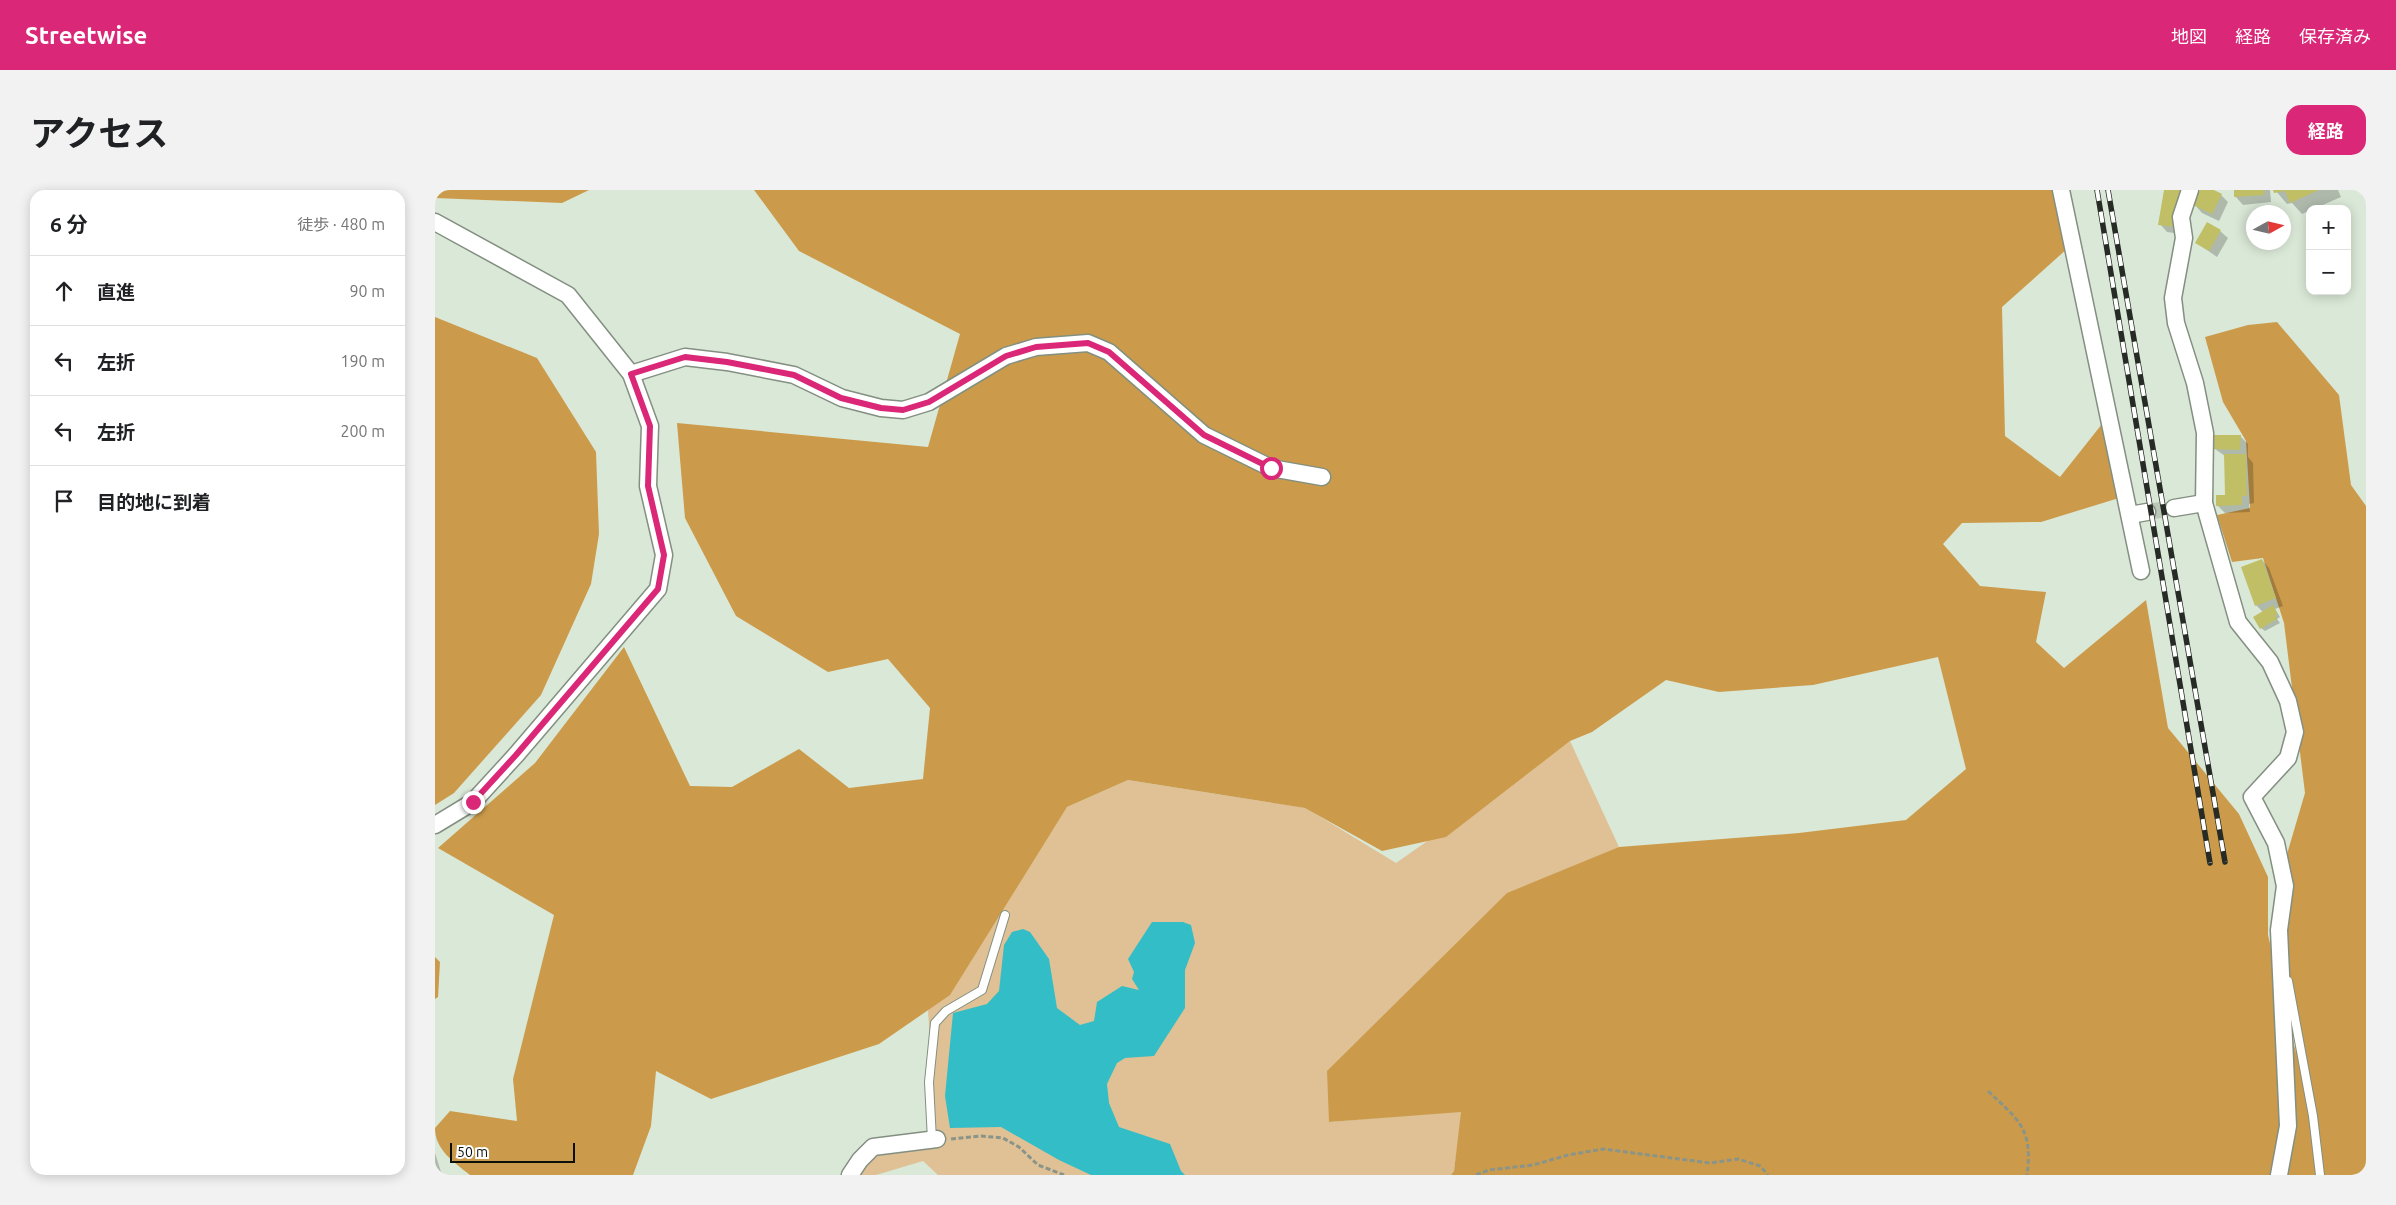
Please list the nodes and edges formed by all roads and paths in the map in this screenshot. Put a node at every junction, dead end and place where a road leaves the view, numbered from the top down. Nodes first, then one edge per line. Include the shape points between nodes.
1 (2061, 190) edge
2 (2191, 190) edge
3 (435, 222) edge
4 (631, 374) junction
5 (1321, 477) dead end
6 (2204, 503) junction
7 (2174, 508) tunnel mouth
8 (2147, 512) tunnel mouth
9 (2130, 515) junction
10 (2141, 571) dead end
11 (435, 825) edge
12 (1005, 915) dead end
13 (2279, 930) junction
14 (1988, 1091) dead end
15 (935, 1139) junction
16 (850, 1175) edge
17 (1064, 1175) edge
18 (1476, 1175) edge
19 (1768, 1175) edge
20 (2027, 1175) edge
21 (2279, 1175) edge
22 (2320, 1175) edge

1 - 9 street
2 - 6 street via 2181,217 2183,238 2173,298 2176,322 2195,384 2205,433
3 - 4 street via 568,295
4 - 5 street via 685,357 727,362 794,375 841,398 903,410 929,402 1006,356 1036,347 1088,343 1109,352 1204,435 1271,468
4 - 11 street via 650,426 648,486 664,555 658,589 473,802
6 - 7 street
6 - 13 street via 2237,622 2270,662 2288,701 2295,732 2288,758 2252,797 2276,843 2282,871 2285,886
8 - 9 street
9 - 10 street
12 - 15 lane via 982,990 946,1011 935,1023 929,1082
13 - 21 street via 2288,1126
13 - 22 lane via 2313,1116
14 - 20 path via 2027,1134
15 - 16 street via 873,1147
15 - 17 path via 1003,1138 1038,1164
18 - 19 path via 1603,1149 1710,1163 1738,1159 1760,1166

